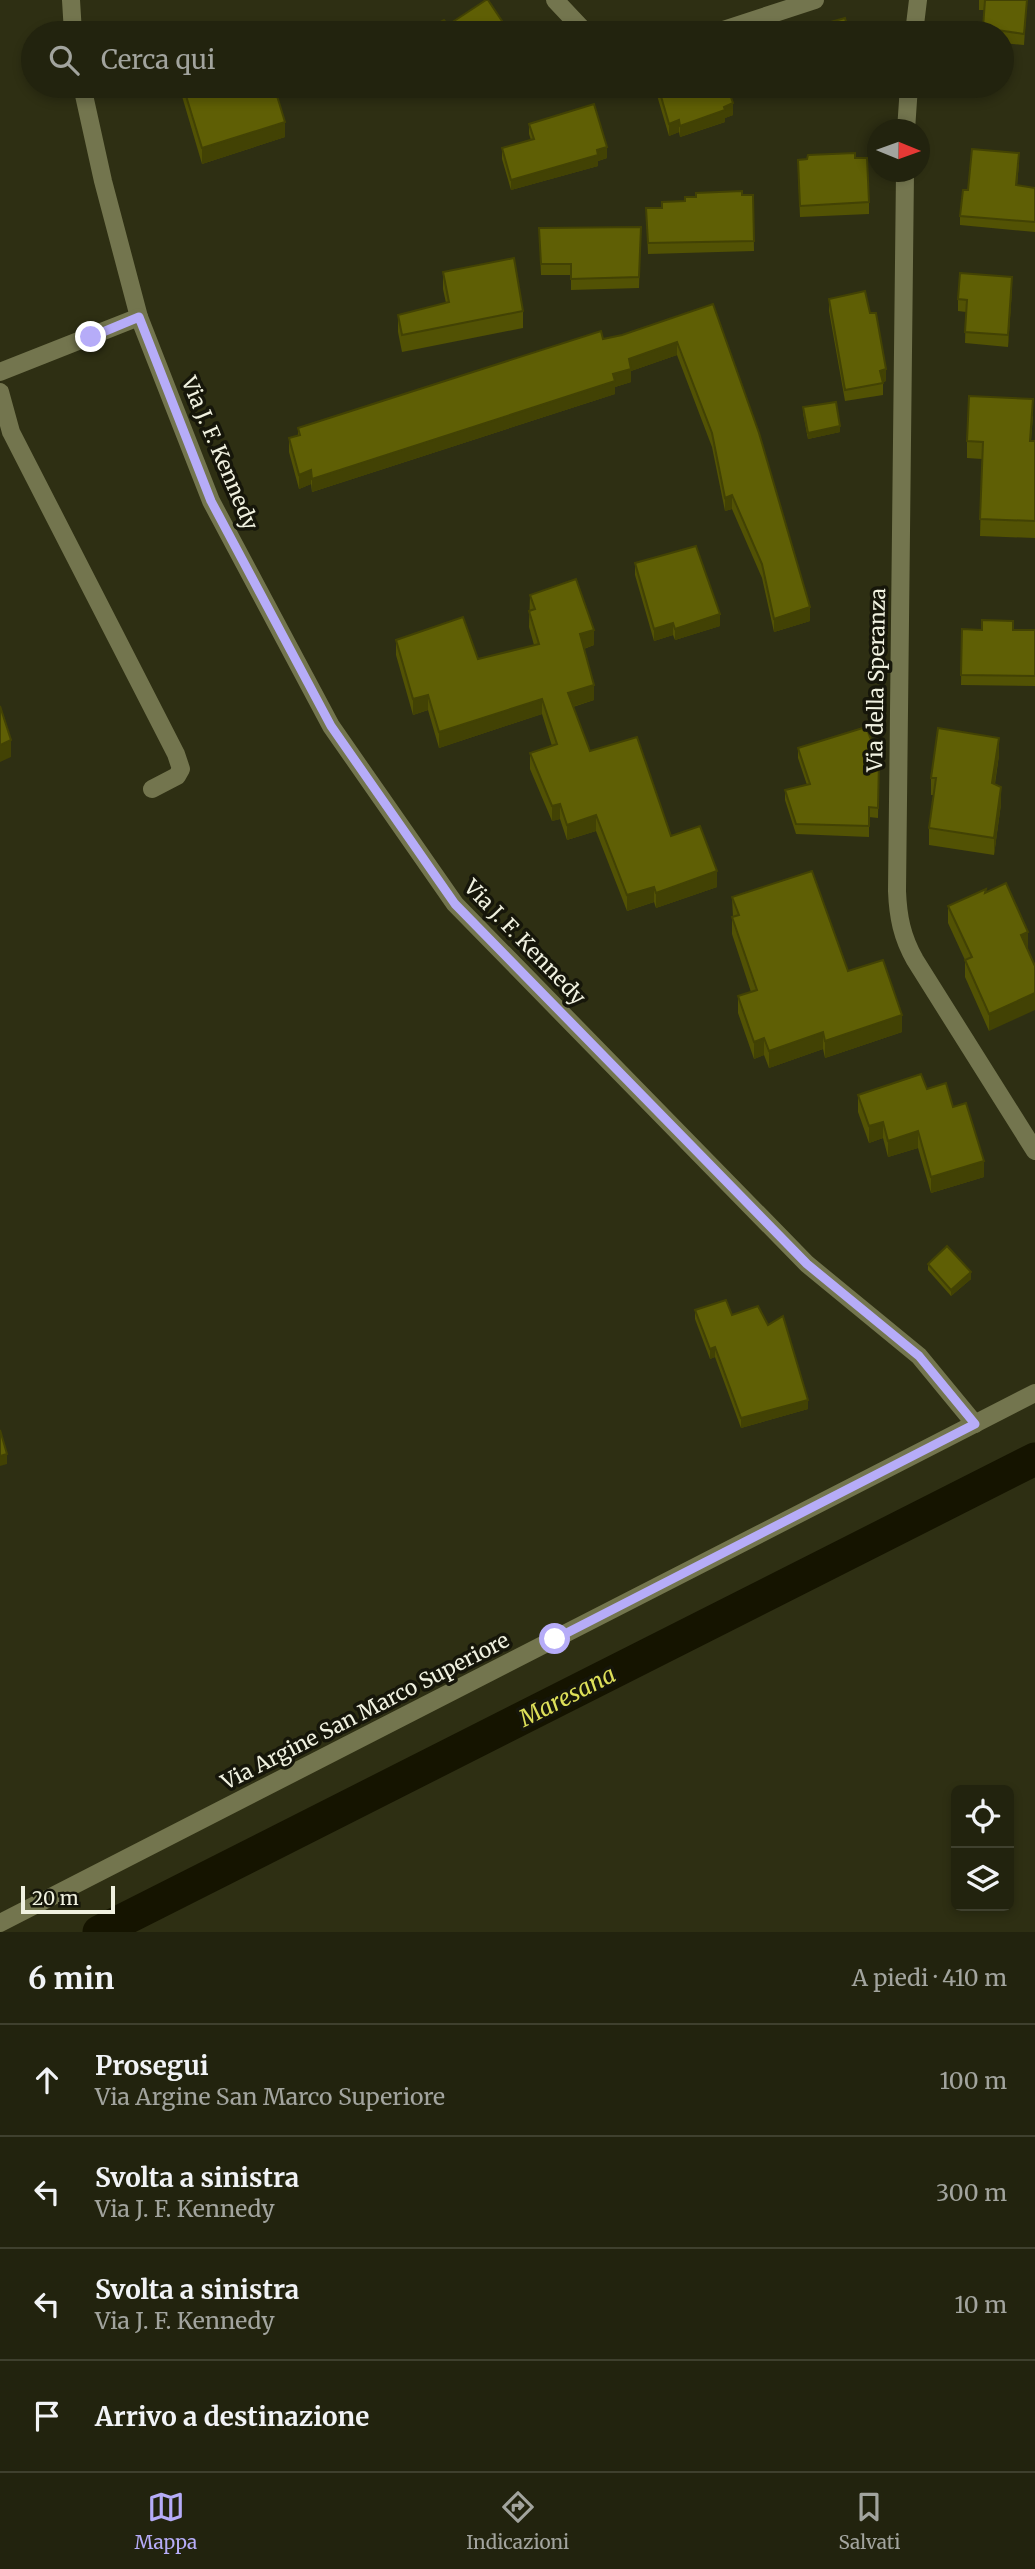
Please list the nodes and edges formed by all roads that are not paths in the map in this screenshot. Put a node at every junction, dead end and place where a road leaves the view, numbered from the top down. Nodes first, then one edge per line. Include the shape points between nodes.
1 (71, 0) edge
2 (555, 0) edge
3 (815, 0) edge
4 (918, 0) edge
5 (72, 21) edge
6 (575, 21) edge
7 (751, 21) edge
8 (915, 21) edge
9 (85, 98) edge
10 (908, 98) edge
11 (907, 119) edge
12 (905, 182) edge
13 (139, 317) junction
14 (0, 372) edge
15 (0, 392) edge
16 (152, 789) dead end
17 (1035, 1151) edge
18 (1035, 1393) edge
19 (975, 1424) junction
20 (0, 1923) edge

1 - 5 street
2 - 6 street
3 - 7 street
4 - 8 street
9 - 13 street, Via J. F. Kennedy
10 - 11 street
12 - 17 street, Via della Speranza via 898,918 915,960
13 - 14 street
13 - 19 street, Via J. F. Kennedy via 211,501 331,726 455,904 807,1264 919,1356
15 - 16 street via 16,443 176,754 181,769 177,776
18 - 19 street, Via Argine San Marco Superiore
19 - 20 street, Via Argine San Marco Superiore

